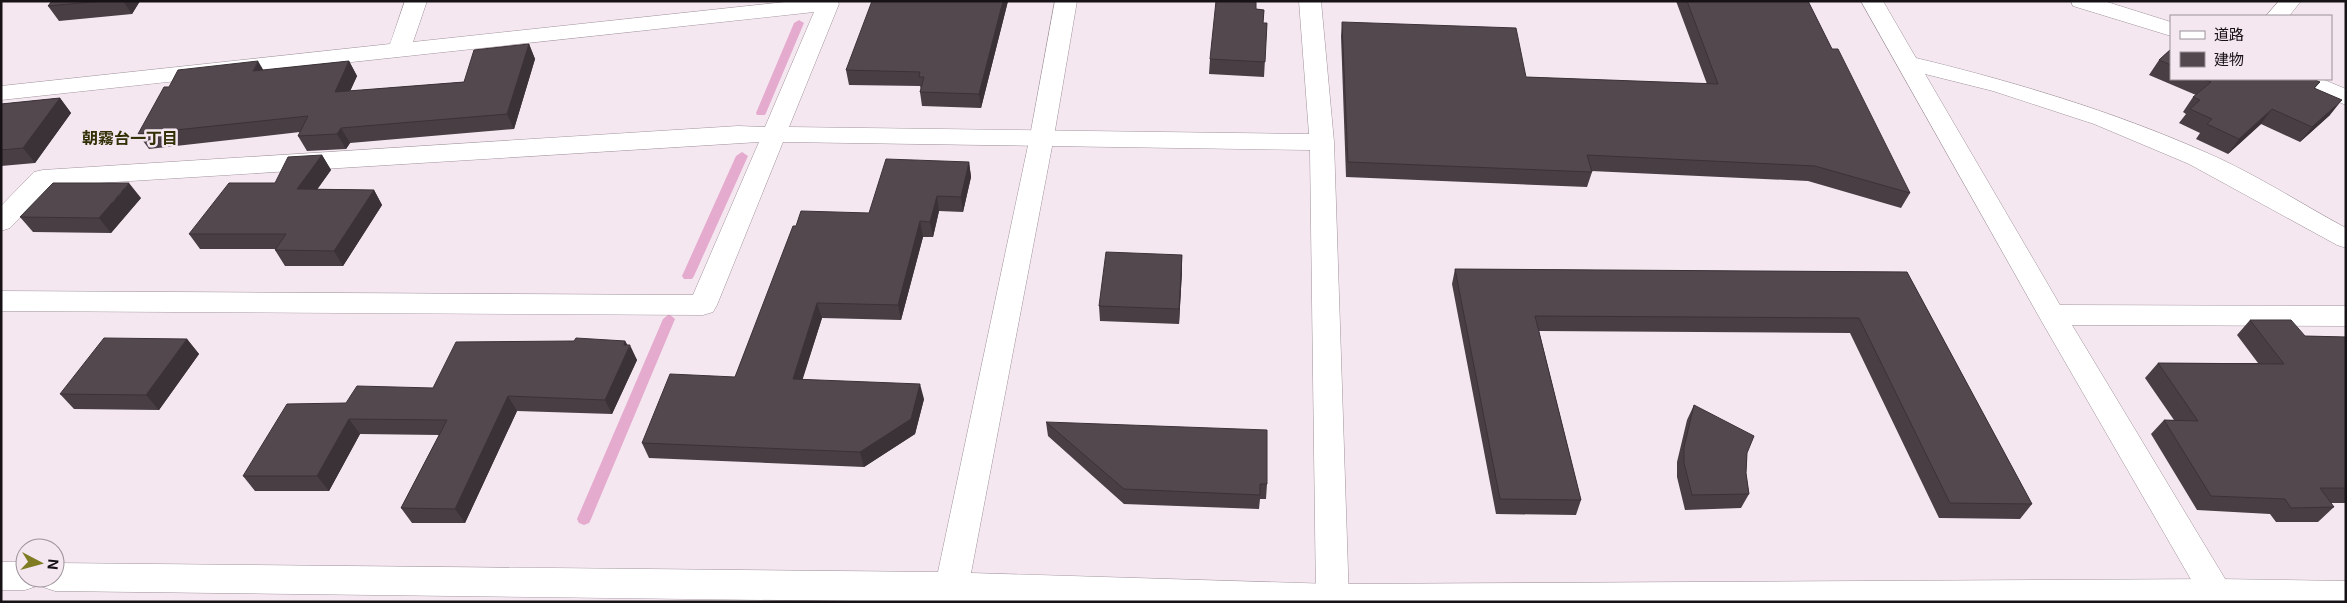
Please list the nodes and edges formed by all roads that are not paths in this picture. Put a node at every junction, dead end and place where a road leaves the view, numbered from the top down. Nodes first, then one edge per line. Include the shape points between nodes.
1 (416, 1) edge
2 (1066, 1) edge
3 (1310, 1) edge
4 (1872, 1) edge
5 (2081, 1) edge
6 (2290, 1) edge
7 (2278, 15) edge
8 (2170, 29) edge
9 (399, 51) junction
10 (1908, 63) junction
11 (2305, 80) edge
12 (1, 93) edge
13 (2346, 98) edge
14 (774, 134) junction
15 (1042, 136) junction
16 (1322, 142) junction
17 (1, 222) edge
18 (2346, 239) edge
19 (1, 302) edge
20 (2052, 315) junction
21 (2346, 316) edge
22 (1, 576) edge
23 (15, 576) edge
24 (65, 577) edge
25 (950, 594) edge
26 (2346, 596) edge
27 (2220, 598) edge
28 (1332, 599) junction

1 - 9 street
2 - 15 street
3 - 16 street
4 - 10 street
5 - 8 street
6 - 7 street
9 - 12 street
9 - 14 street via 828,4
10 - 18 street via 2001,86 2120,126 2198,158
10 - 20 street
11 - 13 street
14 - 15 street
14 - 17 street via 43,178
14 - 19 street via 703,304
15 - 16 street
15 - 25 street
16 - 28 street
20 - 21 street
20 - 27 street
22 - 23 street
24 - 25 street
25 - 28 street
26 - 27 street
27 - 28 street

